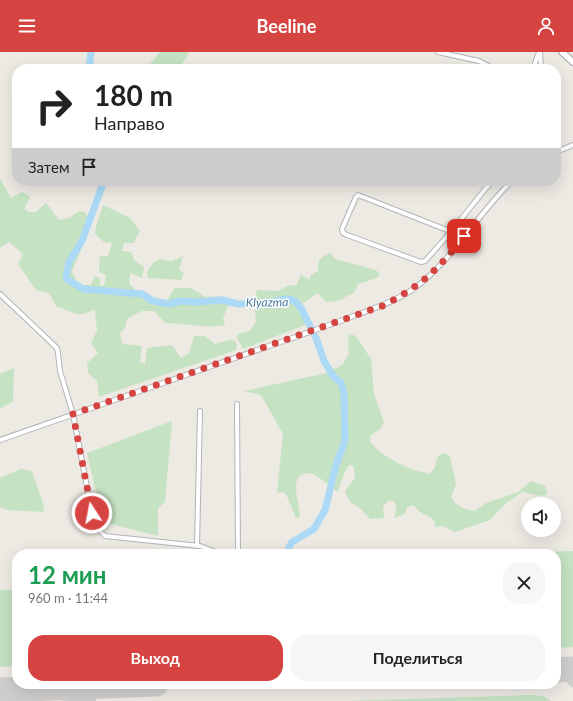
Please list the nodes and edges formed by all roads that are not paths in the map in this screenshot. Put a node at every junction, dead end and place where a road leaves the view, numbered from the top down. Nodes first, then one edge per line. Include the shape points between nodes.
1 (438, 52) edge
2 (539, 52) edge
3 (562, 52) edge
4 (573, 62) edge
5 (485, 64) edge
6 (535, 64) edge
7 (540, 64) edge
8 (573, 145) edge
9 (561, 150) edge
10 (488, 186) edge
11 (508, 186) edge
12 (450, 233) junction
13 (0, 294) edge
14 (237, 404) dead end
15 (200, 411) dead end
16 (73, 414) junction
17 (0, 440) edge
18 (198, 546) junction
19 (207, 549) edge
20 (238, 549) edge

1 - 5 street
2 - 6 street
2 - 7 street
3 - 4 street
8 - 9 street
10 - 12 street
11 - 16 street via 434,272 412,290 382,306
12 - 12 street via 425,261 421,262 347,235 342,229 358,195
13 - 16 street via 57,348 60,371
14 - 20 street
15 - 18 street
16 - 17 street
16 - 18 street via 92,513 98,529 105,536
18 - 19 street

